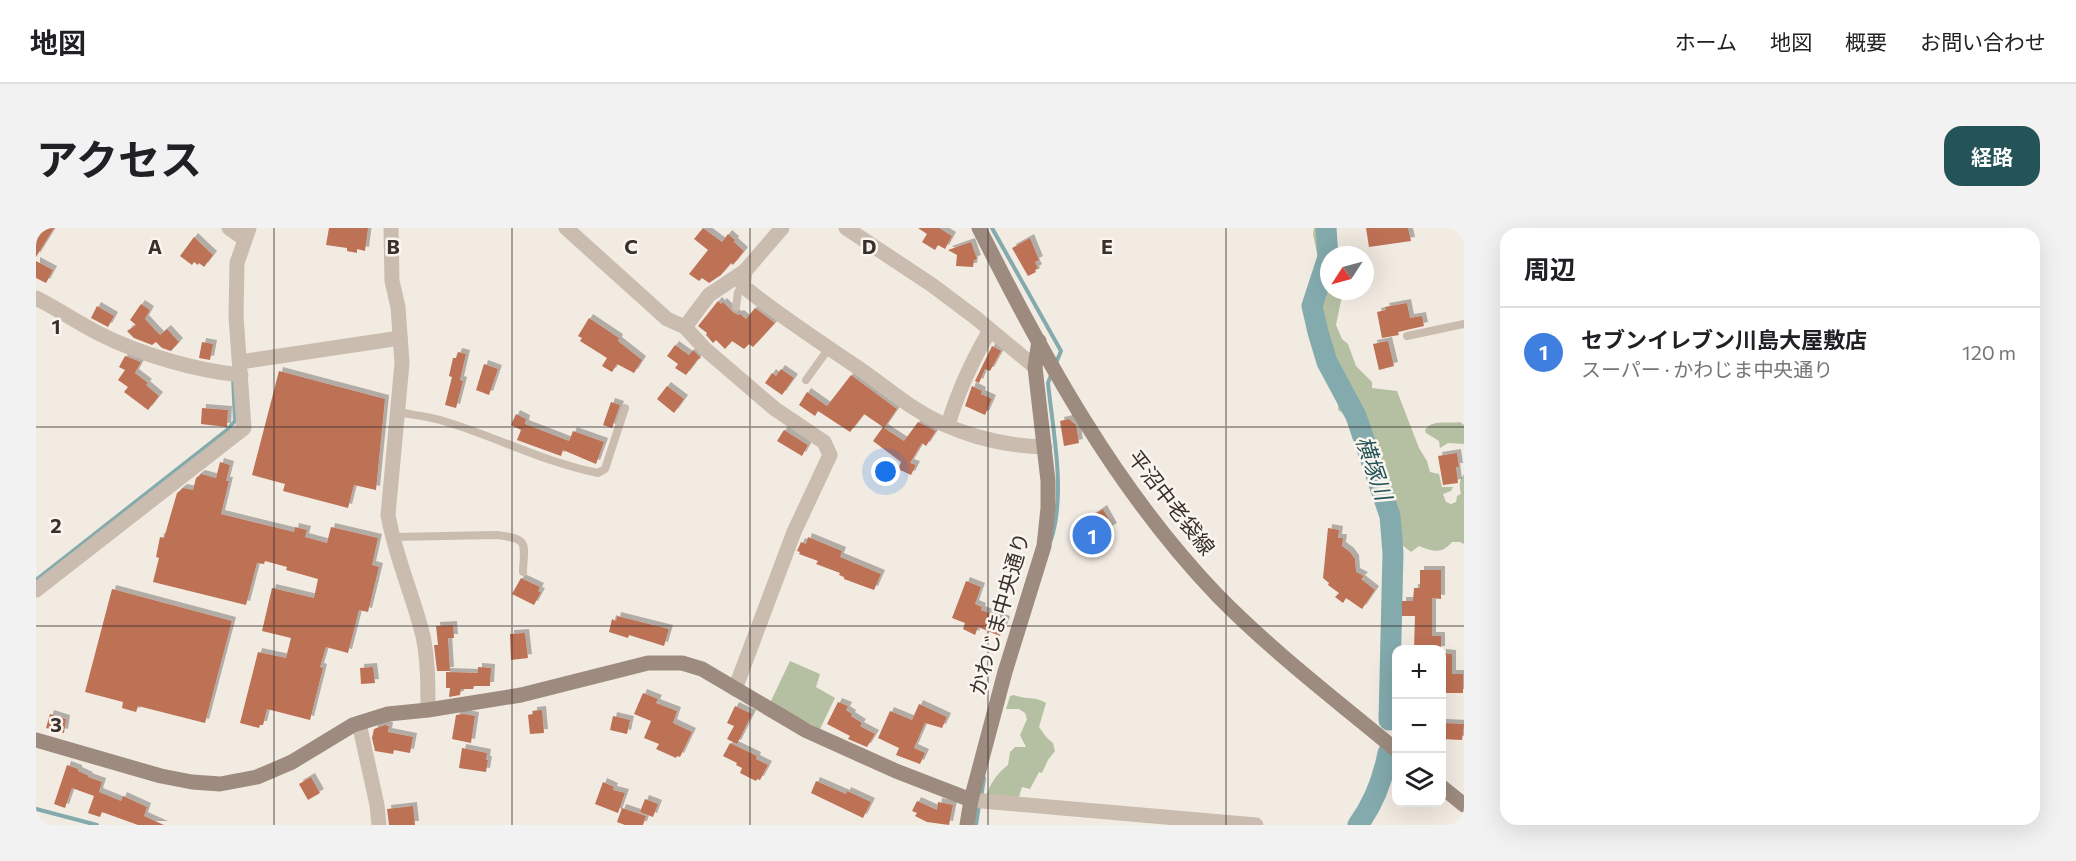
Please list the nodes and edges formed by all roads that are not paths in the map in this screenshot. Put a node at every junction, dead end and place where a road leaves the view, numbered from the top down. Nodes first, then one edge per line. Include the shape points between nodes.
1 (229, 228) edge
2 (391, 228) edge
3 (566, 228) edge
4 (782, 228) edge
5 (846, 228) edge
6 (979, 228) edge
7 (247, 234) edge
8 (744, 279) junction
9 (36, 297) edge
10 (736, 307) dead end
11 (1464, 324) edge
12 (686, 327) junction
13 (990, 330) junction
14 (1407, 336) dead end
15 (400, 338) junction
16 (1039, 341) junction
17 (829, 348) junction
18 (1035, 367) junction
19 (240, 369) junction
20 (806, 380) dead end
21 (625, 408) dead end
22 (399, 412) junction
23 (948, 426) junction
24 (1045, 447) junction
25 (392, 537) junction
26 (523, 572) dead end
27 (36, 590) edge
28 (735, 689) junction
29 (428, 710) junction
30 (359, 723) junction
31 (36, 740) edge
32 (1392, 747) edge
33 (1446, 790) edge
34 (971, 800) junction
35 (1464, 805) edge
36 (379, 825) edge
37 (967, 825) edge
38 (1256, 825) edge

1 - 7 street
2 - 15 street via 392,281
3 - 12 street via 667,319
4 - 8 street
5 - 13 street via 932,285
6 - 16 street, 平沼中老袋線
7 - 19 street via 237,263
8 - 10 lane
8 - 12 street via 709,295
8 - 17 street via 768,307
9 - 19 street via 126,346 196,367
11 - 14 lane
12 - 28 street via 705,349 775,409 824,442 830,455 794,532
13 - 18 street
13 - 23 street via 969,366
15 - 19 street
15 - 22 street
16 - 18 street, かわじま中央通り
16 - 32 street, 平沼中老袋線 via 1119,475 1210,587 1276,652
17 - 20 lane
17 - 23 street via 916,410
18 - 24 street, かわじま中央通り
19 - 27 street via 244,428
21 - 22 lane via 605,469 598,473 523,452 439,420
22 - 25 street via 388,515
23 - 24 street via 996,441
24 - 34 street, かわじま中央通り via 1048,508 1044,546
25 - 26 lane via 497,535 520,539 524,544
25 - 29 street via 423,636
28 - 29 street via 702,669 682,663 648,663 521,695
28 - 34 street via 807,731
29 - 30 street via 388,714
30 - 31 street via 292,762 257,777 220,784 161,776
30 - 36 street
33 - 35 street
34 - 37 street, かわじま中央通り
34 - 38 street

